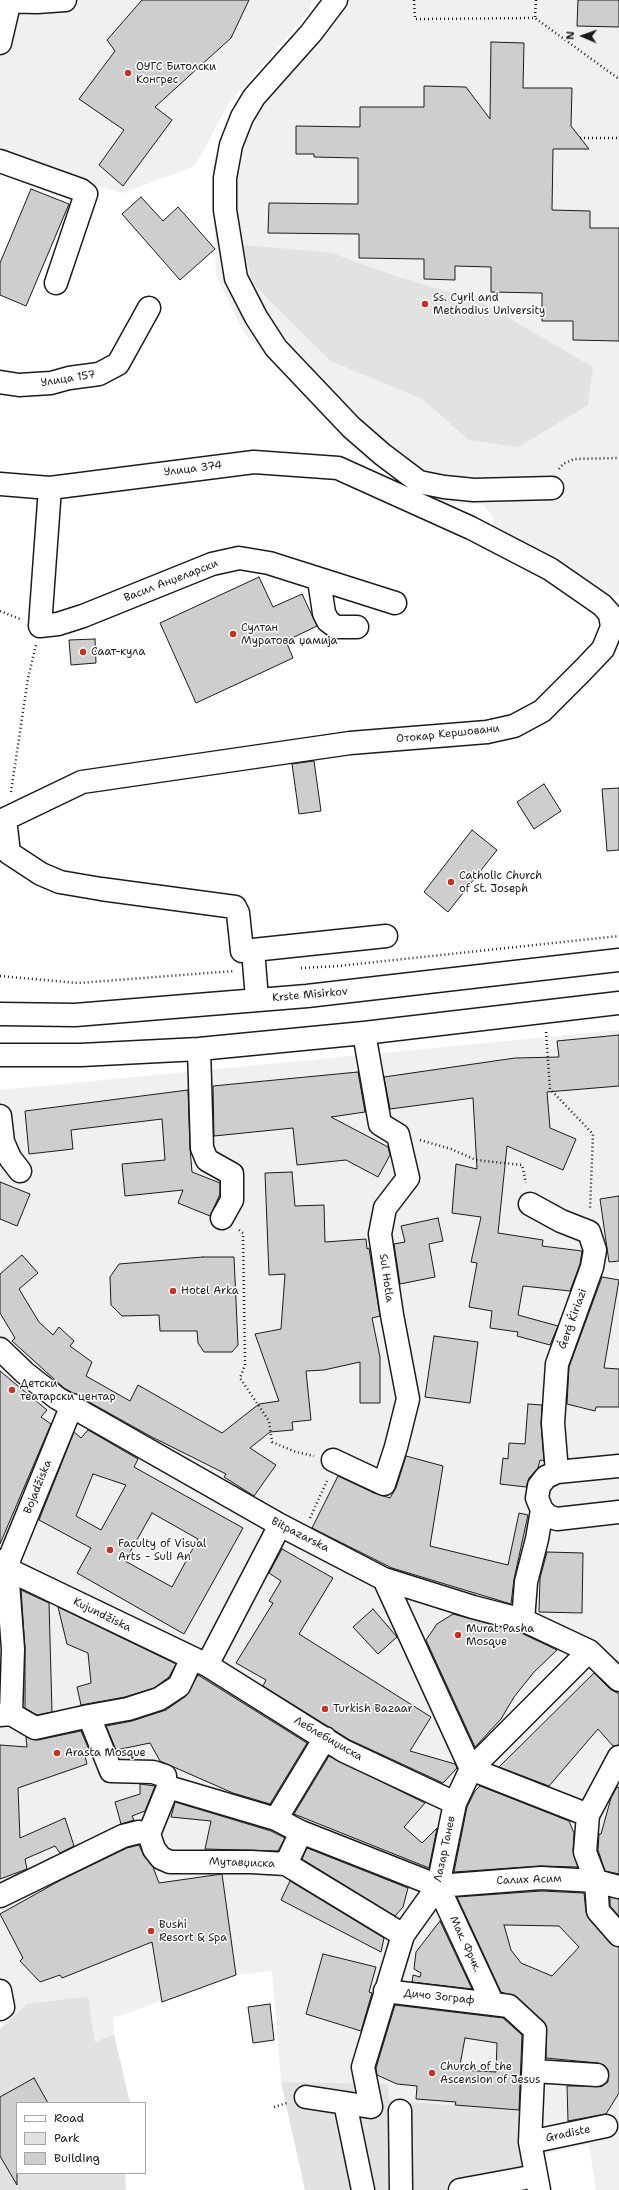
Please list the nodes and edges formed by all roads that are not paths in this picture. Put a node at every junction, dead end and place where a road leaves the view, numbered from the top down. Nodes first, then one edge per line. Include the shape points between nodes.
1 (65, 0) edge
2 (336, 0) edge
3 (7, 1) edge
4 (0, 43) edge
5 (0, 161) edge
6 (56, 283) dead end
7 (149, 308) dead end
8 (0, 382) edge
9 (338, 468) joint
10 (0, 484) edge
11 (50, 488) junction
12 (552, 488) road end
13 (319, 580) junction
14 (395, 603) dead end
15 (357, 628) dead end
16 (2, 818) edge
17 (4, 855) edge
18 (386, 936) dead end
19 (250, 957) junction
20 (619, 960) edge
21 (257, 1000) junction
22 (619, 1003) edge
23 (0, 1014) edge
24 (364, 1033) junction
25 (199, 1049) junction
26 (0, 1055) edge
27 (0, 1116) edge
28 (20, 1171) dead end
29 (530, 1204) road end
30 (222, 1218) road end
31 (0, 1349) edge
32 (72, 1405) junction
33 (333, 1460) road end
34 (619, 1466) edge
35 (557, 1472) junction
36 (542, 1510) junction
37 (619, 1512) edge
38 (280, 1525) junction
39 (4, 1565) edge
40 (384, 1579) junction
41 (523, 1620) junction
42 (589, 1651) junction
43 (200, 1662) junction
44 (619, 1680) edge
45 (6, 1714) edge
46 (89, 1716) junction
47 (325, 1738) junction
48 (619, 1757) edge
49 (471, 1769) junction
50 (165, 1776) dead end
51 (455, 1803) junction
52 (588, 1815) junction
53 (276, 1820) junction
54 (301, 1832) junction
55 (149, 1834) junction
56 (286, 1864) junction
57 (596, 1880) junction
58 (438, 1886) junction
59 (619, 1887) edge
60 (0, 1896) edge
61 (619, 1934) edge
62 (403, 1935) junction
63 (386, 1991) junction
64 (492, 2002) junction
65 (534, 2071) junction
66 (598, 2075) dead end
67 (306, 2098) dead end
68 (345, 2103) junction
69 (400, 2111) dead end
70 (606, 2126) dead end
71 (530, 2142) junction
72 (537, 2183) edge
73 (363, 2190) edge
74 (401, 2190) edge
75 (460, 2190) edge

1 - 3 street
2 - 12 street via 311,33 254,97 242,117 231,145 225,210 236,278 276,348 351,426 419,482 474,490
3 - 4 street
5 - 6 street via 86,194
7 - 8 street, Улица 157 via 118,364 99,374 69,378 51,384 20,385
9 - 11 street, Улица 374 via 254,462
9 - 16 street, Отокар Кершовани via 470,528 550,569 602,605 610,614 612,627 602,649 542,711 514,726 487,732 350,743 82,782
10 - 11 street, Улица 374
11 - 13 street, Васил Анџеларски via 40,626 58,624 83,616 212,564 239,558 269,563
13 - 14 street, Васил Анџеларски
13 - 15 street via 324,613 328,621 336,627
16 - 17 street
17 - 19 street via 60,882 235,907
18 - 19 street
19 - 21 street
20 - 21 street, Krste Misirkov
21 - 23 street, Krste Misirkov via 74,1015
22 - 24 street
24 - 25 street
24 - 33 street, Sul Hotla via 380,1124 398,1135 408,1178 385,1208 380,1234 408,1399 384,1484
25 - 26 street via 81,1055
25 - 30 street via 202,1148 207,1160 232,1174 232,1200
27 - 28 street via 3,1142 10,1158
29 - 35 street, Ǵerǵ Ḱiriazi via 561,1221 589,1232 595,1250 592,1267 557,1364 553,1423
31 - 32 street, Bitpazarska via 43,1388
32 - 38 street, Bitpazarska
32 - 39 street, Bojadžiska via 10,1557
34 - 35 street
35 - 36 street via 546,1477 539,1486 537,1498
36 - 37 street via 548,1516 557,1519
36 - 41 street via 526,1582
38 - 40 street, Bitpazarska
38 - 43 street
39 - 43 street, Kujundžiska
39 - 45 street via 13,1650
40 - 41 street, Bitpazarska
40 - 49 street
41 - 42 street, Bitpazarska
42 - 44 street, Bitpazarska
42 - 49 street, Лазар Танев
43 - 46 street via 179,1686 159,1700
43 - 47 street, Леблебиџиска
45 - 46 street via 35,1728
46 - 50 street via 111,1771 153,1772
47 - 51 street, Леблебиџиска via 344,1751
47 - 53 street
48 - 52 street
49 - 51 street, Лазар Танев
49 - 52 street
51 - 58 street, Лазар Танев
52 - 57 street via 585,1852
53 - 54 street
53 - 55 street via 168,1787
54 - 56 street
54 - 58 street
55 - 56 street, Мутавџиска via 154,1849 161,1858 170,1862
55 - 60 street via 139,1832 123,1836
56 - 62 street, Мутавџиска
57 - 58 street, Салих Асим via 541,1878
57 - 59 street, Салих Асим
57 - 61 street via 598,1911
58 - 62 street, Лазар Танев
58 - 64 street, Мак. Фрчк.
62 - 63 street, Лазар Танев
63 - 64 street, Дичо Зограф
63 - 68 street, Лазар Танев via 363,2067 371,2107
64 - 65 street, Дичо Зограф via 509,2006 535,2030
65 - 66 street
65 - 71 street, Дичо Зограф
67 - 68 street
68 - 73 street
69 - 74 street
70 - 71 street, Gradiste
71 - 72 street, Дичо Зограф
72 - 75 street

